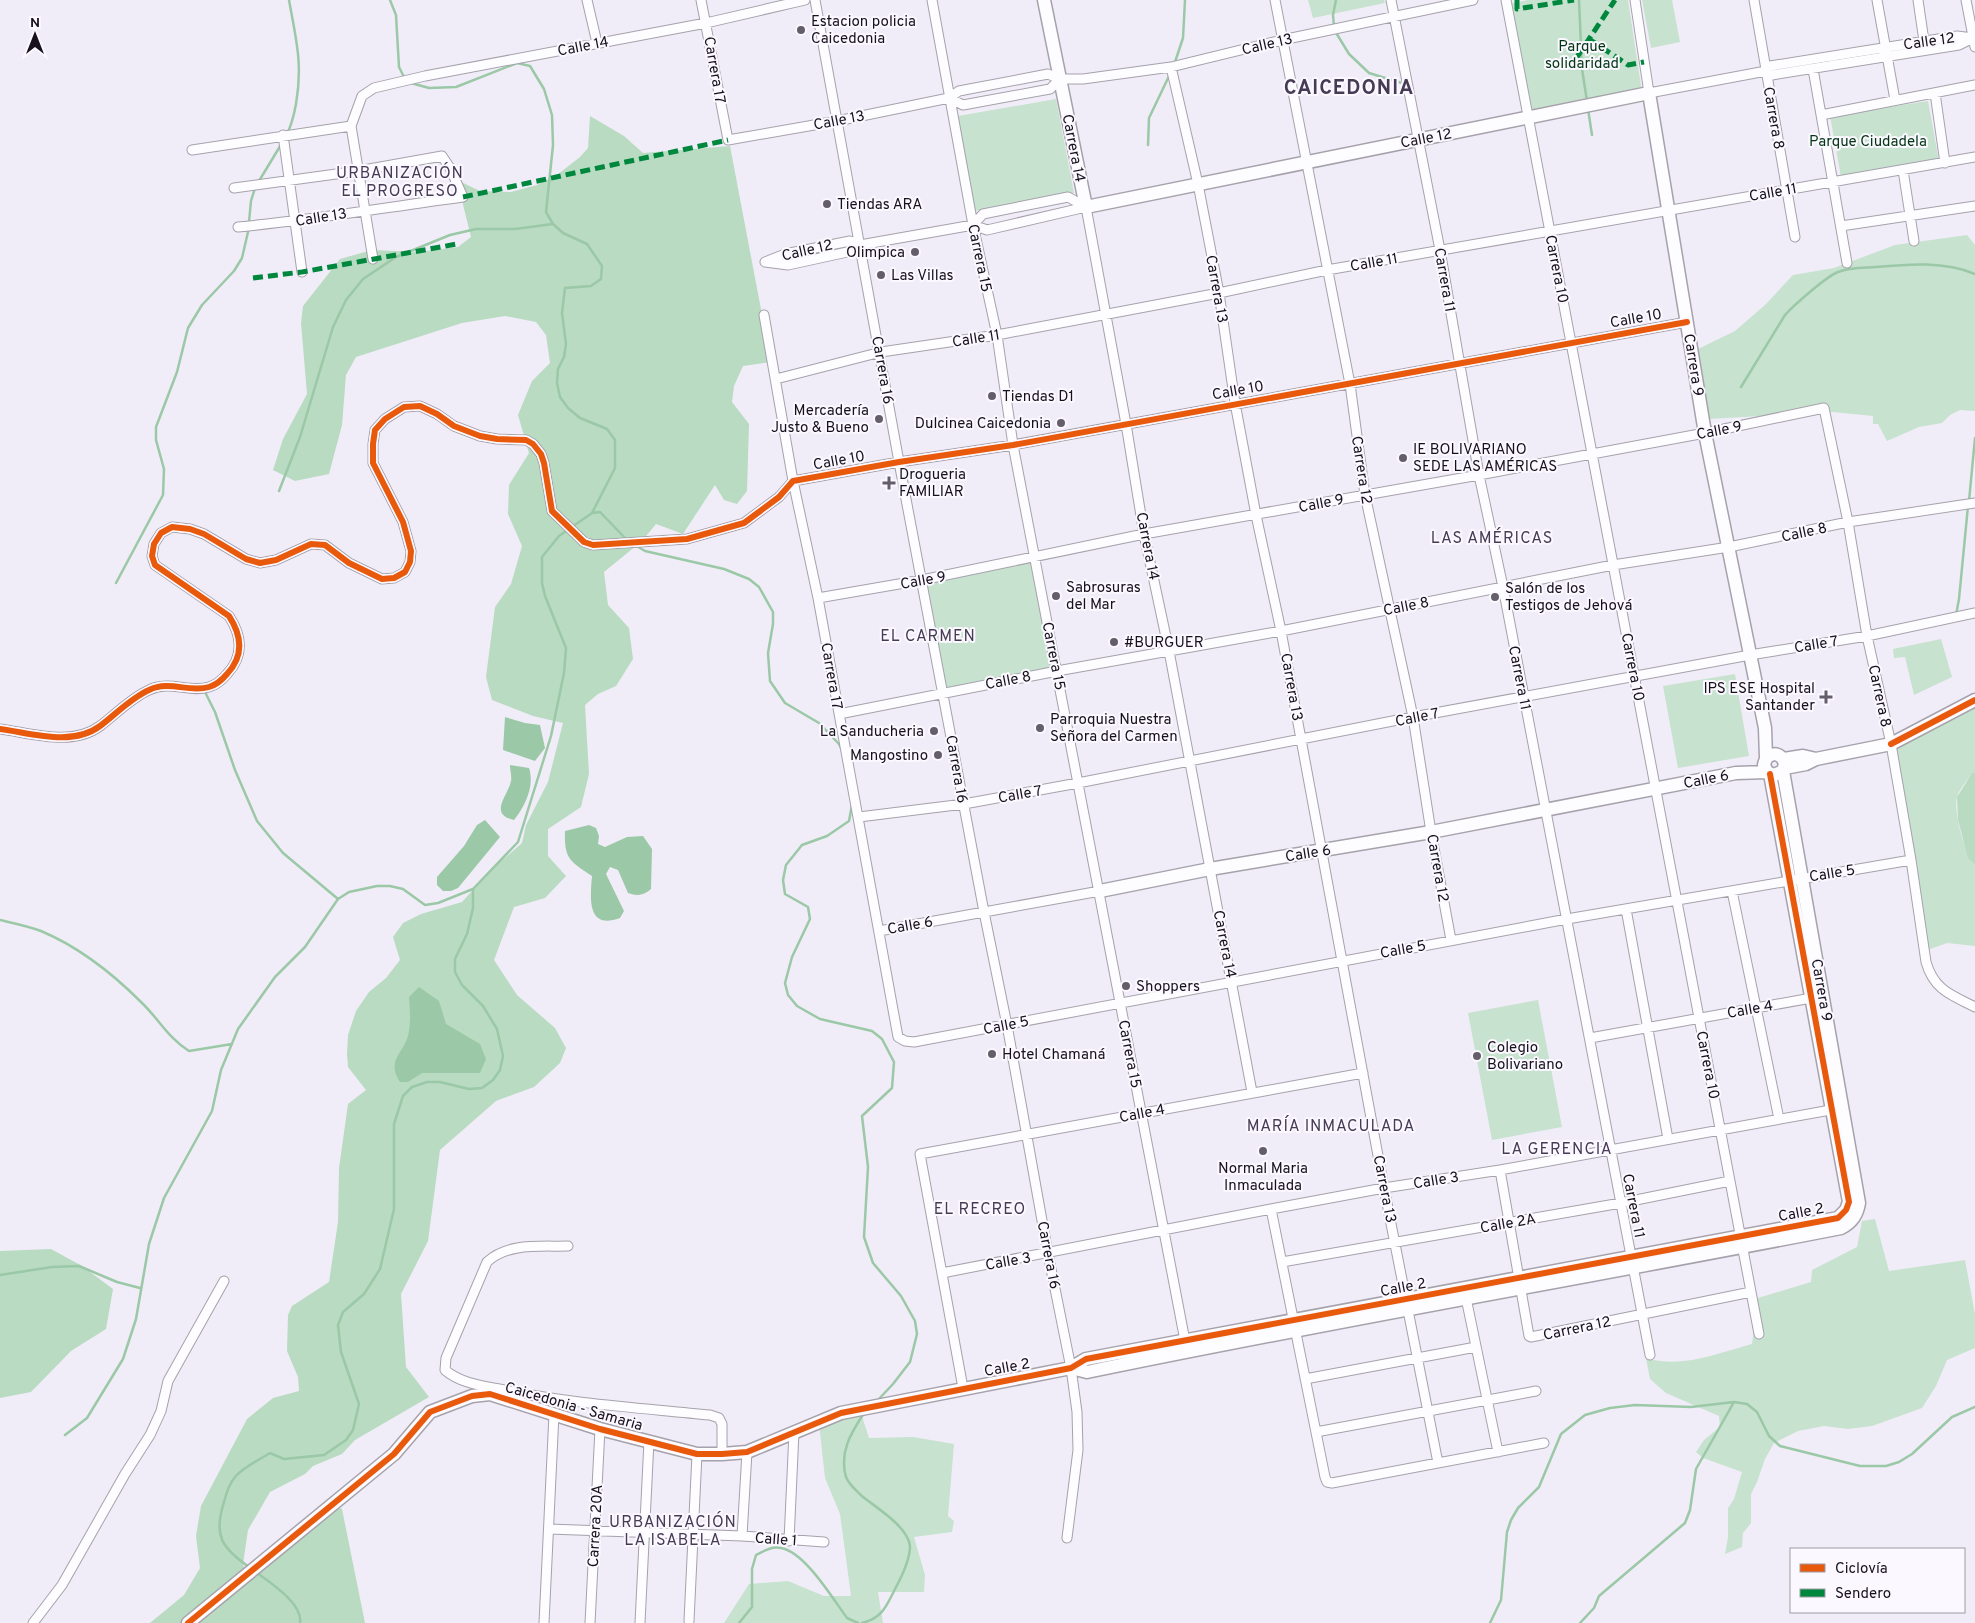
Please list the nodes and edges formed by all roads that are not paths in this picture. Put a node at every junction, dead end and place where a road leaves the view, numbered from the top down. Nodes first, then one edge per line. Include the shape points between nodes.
1 (587, 0) edge
2 (701, 0) edge
3 (805, 0) edge
4 (815, 0) edge
5 (932, 0) edge
6 (1044, 0) edge
7 (1275, 0) edge
8 (1391, 0) edge
9 (1473, 0) edge
10 (1506, 0) edge
11 (1635, 0) edge
12 (1754, 0) edge
13 (1877, 0) edge
14 (1918, 0) edge
15 (1966, 0) edge
16 (1394, 17) junction
17 (706, 23) junction
18 (1282, 40) junction
19 (1924, 41) junction
20 (1974, 42) edge
21 (596, 43) junction
22 (1886, 52) junction
23 (1171, 67) junction
24 (1813, 69) junction
25 (1766, 71) junction
26 (1060, 79) junction
27 (1975, 85) edge
28 (1649, 93) junction
29 (1935, 93) junction
30 (949, 98) junction
31 (1895, 100) junction
32 (1821, 114) junction
33 (1528, 118) junction
34 (837, 121) junction
35 (351, 126) junction
36 (283, 135) junction
37 (728, 140) joint
38 (1418, 140) junction
39 (192, 150) dead end
40 (1975, 157) edge
41 (1306, 162) junction
42 (1945, 162) junction
43 (1903, 170) junction
44 (358, 171) junction
45 (289, 181) junction
46 (1833, 182) junction
47 (1198, 184) junction
48 (234, 188) dead end
49 (1787, 190) junction
50 (1975, 206) edge
51 (1086, 207) junction
52 (364, 210) junction
53 (1668, 210) junction
54 (1910, 216) junction
55 (296, 222) junction
56 (973, 225) junction
57 (1841, 226) junction
58 (238, 227) dead end
59 (1550, 230) junction
60 (1795, 237) dead end
61 (1914, 241) dead end
62 (860, 244) junction
63 (1440, 250) junction
64 (373, 259) dead end
65 (1847, 263) dead end
66 (1327, 270) junction
67 (302, 272) dead end
68 (1219, 293) junction
69 (1105, 314) junction
70 (764, 315) dead end
71 (1687, 322) junction
72 (997, 335) junction
73 (1571, 343) junction
74 (881, 352) junction
75 (1460, 363) junction
76 (776, 379) junction
77 (1350, 384) junction
78 (1235, 403) junction
79 (1824, 408) joint
80 (1126, 424) junction
81 (1705, 433) junction
82 (1013, 445) junction
83 (1592, 453) junction
84 (899, 462) junction
85 (1479, 475) junction
86 (793, 481) junction
87 (1365, 495) junction
88 (1975, 503) edge
89 (1256, 515) junction
90 (1848, 522) junction
91 (1144, 534) junction
92 (1729, 547) junction
93 (1035, 558) junction
94 (1613, 565) junction
95 (922, 580) junction
96 (1503, 587) junction
97 (818, 598) junction
98 (1390, 608) junction
99 (1975, 613) edge
100 (1282, 631) junction
101 (1867, 636) junction
102 (1169, 651) junction
103 (1750, 655) junction
104 (1057, 670) junction
105 (1635, 677) junction
106 (944, 693) junction
107 (1523, 697) junction
108 (1975, 700) edge
109 (839, 714) junction
110 (1413, 717) junction
111 (1765, 728) junction
112 (0, 729) edge
113 (1301, 738) junction
114 (1891, 744) junction
115 (1189, 760) junction
116 (1783, 763) junction
117 (1767, 766) junction
118 (1078, 783) junction
119 (1656, 788) junction
120 (964, 804) junction
121 (1546, 810) junction
122 (859, 817) junction
123 (1431, 832) junction
124 (1322, 851) junction
125 (1911, 860) junction
126 (1210, 869) junction
127 (1803, 878) junction
128 (1789, 880) junction
129 (1100, 891) junction
130 (1732, 891) junction
131 (1677, 900) junction
132 (1626, 909) junction
133 (984, 912) junction
134 (1567, 919) junction
135 (879, 931) junction
136 (1451, 940) junction
137 (1342, 960) junction
138 (1233, 983) junction
139 (1816, 997) junction
140 (1120, 1002) junction
141 (1975, 1007) edge
142 (1755, 1008) junction
143 (1699, 1018) junction
144 (1007, 1025) junction
145 (1647, 1028) junction
146 (898, 1037) joint
147 (1590, 1038) junction
148 (1364, 1073) junction
149 (1252, 1092) junction
150 (1837, 1109) junction
151 (1142, 1113) junction
152 (1779, 1119) junction
153 (1720, 1130) junction
154 (1026, 1134) junction
155 (1668, 1139) junction
156 (1611, 1150) junction
157 (1500, 1170) junction
158 (1730, 1181) junction
159 (1384, 1188) junction
160 (1621, 1202) junction
161 (1271, 1209) junction
162 (1850, 1213) joint
163 (1510, 1222) junction
164 (1164, 1229) junction
165 (1742, 1242) junction
166 (1395, 1243) junction
167 (568, 1246) dead end
168 (1048, 1254) junction
169 (1282, 1262) junction
170 (1632, 1263) junction
171 (942, 1273) junction
172 (224, 1281) dead end
173 (1520, 1283) junction
174 (1751, 1292) junction
175 (1466, 1298) junction
176 (1407, 1304) junction
177 (1642, 1315) junction
178 (1294, 1325) junction
179 (1759, 1334) dead end
180 (1186, 1346) junction
181 (1476, 1346) junction
182 (1650, 1355) dead end
183 (1417, 1358) junction
184 (1072, 1368) junction
185 (1305, 1379) junction
186 (963, 1388) junction
187 (1536, 1391) dead end
188 (1487, 1400) junction
189 (1428, 1411) junction
190 (554, 1414) junction
191 (600, 1429) junction
192 (794, 1432) junction
193 (1316, 1432) junction
194 (649, 1441) junction
195 (1544, 1443) dead end
196 (747, 1452) junction
197 (1498, 1452) junction
198 (698, 1454) junction
199 (722, 1454) junction
200 (1438, 1463) junction
201 (548, 1529) junction
202 (595, 1531) junction
203 (644, 1533) junction
204 (694, 1535) junction
205 (742, 1536) junction
206 (1067, 1538) dead end
207 (788, 1540) junction
208 (824, 1542) dead end
209 (689, 1621) dead end
210 (33, 1623) edge
211 (188, 1623) edge
212 (544, 1623) edge
213 (590, 1623) edge
214 (640, 1623) edge

1 - 21 street
2 - 17 street, Carrera 17
3 - 17 street, Calle 14
4 - 34 street, Carrera 16
5 - 30 street, Carrera 15
6 - 26 street, Carrera 14
7 - 18 street, Carrera 12
8 - 16 street, Carrera 11
9 - 16 street, Calle 13
10 - 33 street, Carrera 10
11 - 28 street, Carrera 9
12 - 25 street, Carrera 8
13 - 22 street
14 - 19 street
15 - 20 street
16 - 18 street, Calle 13
16 - 38 street, Carrera 11
17 - 21 street, Calle 14
17 - 37 street, Carrera 17
18 - 23 street, Calle 13
18 - 41 street, Carrera 12
19 - 20 street, Calle 12 via 1957,36
19 - 22 street, Calle 12
20 - 22 street, Calle 12
21 - 35 street, Calle 14 via 374,88 362,96
22 - 24 street, Calle 12
22 - 25 street, Calle 12 via 1770,66
22 - 31 street
23 - 26 street, Calle 13
23 - 47 street, Carrera 13
24 - 25 street, Calle 12 via 1772,75
24 - 32 street
25 - 28 street, Calle 12
25 - 49 street, Carrera 8
26 - 30 street, Calle 13 via 1048,74 960,91
26 - 30 street, Calle 13 via 1050,89 963,105
26 - 51 street, Carrera 14
27 - 29 street
28 - 33 street, Calle 12
28 - 53 street, Carrera 9
29 - 31 street
29 - 42 street
30 - 34 street, Calle 13
30 - 56 street, Carrera 15
31 - 32 street
32 - 46 street
33 - 38 street, Calle 12
33 - 59 street, Carrera 10
34 - 37 street, Calle 13
34 - 62 street, Carrera 16
35 - 36 street
35 - 44 street
36 - 39 street
36 - 45 street
38 - 41 street, Calle 12
38 - 63 street, Carrera 11
40 - 42 street, Calle 11
41 - 47 street, Calle 12
41 - 66 street, Carrera 12
42 - 43 street, Calle 11
43 - 46 street, Calle 11
43 - 54 street
44 - 45 street
44 - 52 street
44 - 52 street, Calle 13 via 442,156 463,197
45 - 48 street
45 - 55 street
46 - 49 street, Calle 11
46 - 57 street
47 - 51 street, Calle 12
47 - 68 street, Carrera 13
49 - 53 street, Calle 11
49 - 60 street, Carrera 8
50 - 54 street
51 - 56 street, Calle 12 via 987,230
51 - 56 street, Calle 12 via 1068,197 983,214
51 - 69 street, Carrera 14
52 - 55 street, Calle 13
52 - 64 street
53 - 59 street, Calle 11
53 - 71 street, Carrera 9
54 - 57 street
54 - 61 street
55 - 58 street, Calle 13
55 - 67 street
56 - 62 street, Calle 12
56 - 72 street, Carrera 15
57 - 65 street
59 - 63 street, Calle 11
59 - 73 street, Carrera 10
62 - 62 street, Calle 12 via 850,241 785,254 765,262 788,265 852,251
62 - 74 street, Carrera 16
63 - 66 street, Calle 11
63 - 75 street, Carrera 11
66 - 68 street, Calle 11
66 - 77 street, Carrera 12
68 - 69 street, Calle 11
68 - 78 street, Carrera 13
69 - 72 street, Calle 11
69 - 80 street, Carrera 14
70 - 76 street, Carrera 17
71 - 73 street, Calle 10
71 - 81 street, Carrera 9
72 - 74 street, Calle 11
72 - 82 street, Carrera 15
73 - 75 street, Calle 10
73 - 83 street, Carrera 10
74 - 76 street, Calle 11
74 - 84 street, Carrera 16
75 - 77 street, Calle 10
75 - 85 street, Carrera 11
76 - 86 street, Carrera 17
77 - 78 street, Calle 10
77 - 87 street, Carrera 12
78 - 80 street, Calle 10
78 - 89 street, Carrera 13
79 - 81 street, Calle 9
79 - 90 street, Carrera 8
80 - 82 street, Calle 10
80 - 91 street, Carrera 14
81 - 83 street, Calle 9
81 - 92 street, Carrera 9
82 - 84 street, Calle 10
82 - 93 street, Carrera 15
83 - 85 street, Calle 9
83 - 94 street, Carrera 10
84 - 86 street, Calle 10
84 - 95 street, Carrera 16
85 - 87 street, Calle 9
85 - 96 street, Carrera 11
86 - 97 street, Carrera 17
86 - 112 street via 779,497 744,523 687,539 593,545 584,542 552,510 544,463 533,444 526,440 480,436 454,426 420,406 404,408 385,418 375,430 373,463 406,532 411,551 405,572 394,578 382,579 350,563 325,545 311,544 276,560 260,563 246,559 204,534 172,528 161,534 154,544 152,556 155,565 230,616 237,628 240,654 230,671 208,688 165,685 149,690 98,728 80,735 65,738
87 - 89 street, Calle 9
87 - 98 street, Carrera 12
88 - 90 street, Calle 8
89 - 91 street, Calle 9
89 - 100 street, Carrera 13
90 - 92 street, Calle 8
90 - 101 street, Carrera 8
91 - 93 street, Calle 9
91 - 102 street, Carrera 14
92 - 94 street, Calle 8
92 - 103 street, Carrera 9
93 - 95 street, Calle 9
93 - 104 street, Carrera 15
94 - 96 street, Calle 8
94 - 105 street, Carrera 10
95 - 97 street, Calle 9
95 - 106 street, Carrera 16
96 - 98 street, Calle 8
96 - 107 street, Carrera 11
97 - 109 street, Carrera 17
98 - 100 street, Calle 8
98 - 110 street, Carrera 12
99 - 101 street, Calle 7
100 - 102 street, Calle 8
100 - 113 street, Carrera 13
101 - 103 street, Calle 7
101 - 114 street, Carrera 8
102 - 104 street, Calle 8
102 - 115 street, Carrera 14
103 - 105 street, Calle 7
103 - 111 street, Carrera 9
104 - 106 street, Calle 8
104 - 118 street, Carrera 15
105 - 107 street, Calle 7
105 - 119 street, Carrera 10
106 - 109 street, Calle 8
106 - 120 street, Carrera 16
107 - 110 street, Calle 7
107 - 121 street, Carrera 11
108 - 114 street
109 - 122 street, Carrera 17
110 - 113 street, Calle 7
110 - 123 street, Carrera 12
111 - 116 street, Carrera 9
111 - 117 street, Carrera 9
113 - 115 street, Calle 7
113 - 124 street, Carrera 13
114 - 116 street via 1816,759 1803,756
114 - 125 street, Carrera 8
115 - 118 street, Calle 7
115 - 126 street, Carrera 14
116 - 117 street via 1774,754
116 - 117 street via 1777,775
116 - 127 street, Carrera 9
117 - 119 street, Calle 6
117 - 128 street, Carrera 9
118 - 120 street, Calle 7
118 - 129 street, Carrera 15
119 - 121 street, Calle 6
119 - 131 street, Carrera 10
120 - 122 street, Calle 7
120 - 133 street, Carrera 16
121 - 123 street, Calle 6
121 - 134 street, Carrera 11
122 - 135 street, Carrera 17
123 - 124 street, Calle 6
123 - 136 street, Carrera 12
124 - 126 street, Calle 6
124 - 137 street, Carrera 13
125 - 127 street, Calle 5
125 - 141 street, Carrera 8 via 1929,973 1936,984 1952,996
126 - 129 street, Calle 6
126 - 138 street, Carrera 14
127 - 128 street, Calle 5
127 - 139 street, Carrera 9
128 - 130 street, Calle 5
128 - 139 street, Carrera 9
129 - 133 street, Calle 6
129 - 140 street, Carrera 15
130 - 131 street, Calle 5
130 - 142 street
131 - 132 street, Calle 5
131 - 143 street, Carrera 10
132 - 134 street, Calle 5
132 - 145 street
133 - 135 street, Calle 6
133 - 144 street, Carrera 16
134 - 136 street, Calle 5
134 - 147 street, Carrera 11
135 - 146 street, Carrera 17
136 - 137 street, Calle 5
137 - 138 street, Calle 5
137 - 148 street, Carrera 13
138 - 140 street, Calle 5
138 - 149 street, Carrera 14
139 - 142 street, Calle 4
139 - 150 street, Carrera 9
140 - 144 street, Calle 5
140 - 151 street, Carrera 15
142 - 143 street, Calle 4
142 - 152 street
143 - 145 street, Calle 4
143 - 153 street, Carrera 10
144 - 146 street, Calle 5 via 914,1042
144 - 154 street, Carrera 16
145 - 147 street, Calle 4
145 - 155 street
147 - 156 street, Carrera 11
148 - 149 street, Calle 4
148 - 159 street, Carrera 13
149 - 151 street, Calle 4
150 - 152 street, Calle 3
150 - 162 street, Carrera 9
151 - 154 street, Calle 4
151 - 164 street, Carrera 15
152 - 153 street, Calle 3
153 - 155 street, Calle 3
153 - 158 street, Carrera 10
154 - 168 street, Carrera 16
154 - 171 street, Calle 4 via 920,1154
155 - 156 street, Calle 3
156 - 157 street, Calle 3
156 - 160 street, Carrera 11
157 - 159 street, Calle 3
157 - 163 street, Carrera 12
158 - 160 street, Calle 2A
158 - 165 street, Carrera 10
159 - 161 street, Calle 3
159 - 166 street, Carrera 13
160 - 163 street, Calle 2A
160 - 170 street, Carrera 11
161 - 164 street, Calle 3
161 - 169 street
162 - 165 street, Calle 2
163 - 166 street, Calle 2A
163 - 173 street, Carrera 12
164 - 168 street, Calle 3
164 - 180 street, Carrera 15
165 - 170 street, Calle 2
165 - 174 street, Carrera 10
166 - 169 street, Calle 2A
166 - 176 street, Carrera 13
167 - 199 street via 512,1248 496,1254 487,1262 446,1358 445,1370 453,1377 476,1384 553,1400 710,1415 719,1418 722,1424
168 - 171 street, Calle 3
168 - 184 street, Carrera 16
169 - 178 street
170 - 173 street, Calle 2
170 - 177 street, Carrera 11
171 - 186 street
172 - 210 street via 168,1381 161,1411 150,1435 62,1585
173 - 175 street, Calle 2
173 - 176 street, Calle 2
173 - 177 street, Carrera 12 via 1531,1337
174 - 177 street
174 - 179 street, Carrera 10
175 - 176 street, Calle 2
175 - 181 street
176 - 178 street, Calle 2
176 - 183 street, Carrera 13
177 - 182 street, Carrera 11
178 - 180 street, Calle 2
178 - 185 street
180 - 184 street, Calle 2 via 1087,1372
181 - 183 street
181 - 188 street
183 - 185 street
183 - 189 street, Carrera 13
184 - 186 street, Calle 2
184 - 206 street, Carrera 16 via 1078,1450
185 - 193 street
186 - 192 street, Caicedonia - Samaria via 841,1413
187 - 188 street
188 - 189 street
188 - 197 street
189 - 193 street
189 - 200 street, Carrera 13
190 - 191 street, Caicedonia - Samaria
190 - 201 street
190 - 211 street, Caicedonia - Samaria via 490,1394 472,1396 430,1412 394,1454
191 - 194 street, Caicedonia - Samaria
191 - 202 street, Carrera 20A
192 - 196 street, Caicedonia - Samaria
192 - 207 street
193 - 200 street via 1327,1482
194 - 198 street, Caicedonia - Samaria
194 - 203 street
195 - 197 street
196 - 199 street, Caicedonia - Samaria
196 - 205 street
197 - 200 street
198 - 199 street, Caicedonia - Samaria
198 - 204 street
201 - 202 street, Calle 1
201 - 212 street
202 - 203 street, Calle 1
202 - 213 street, Carrera 20A
203 - 204 street, Calle 1
203 - 214 street
204 - 205 street, Calle 1
204 - 209 street
205 - 207 street, Calle 1
207 - 208 street, Calle 1

